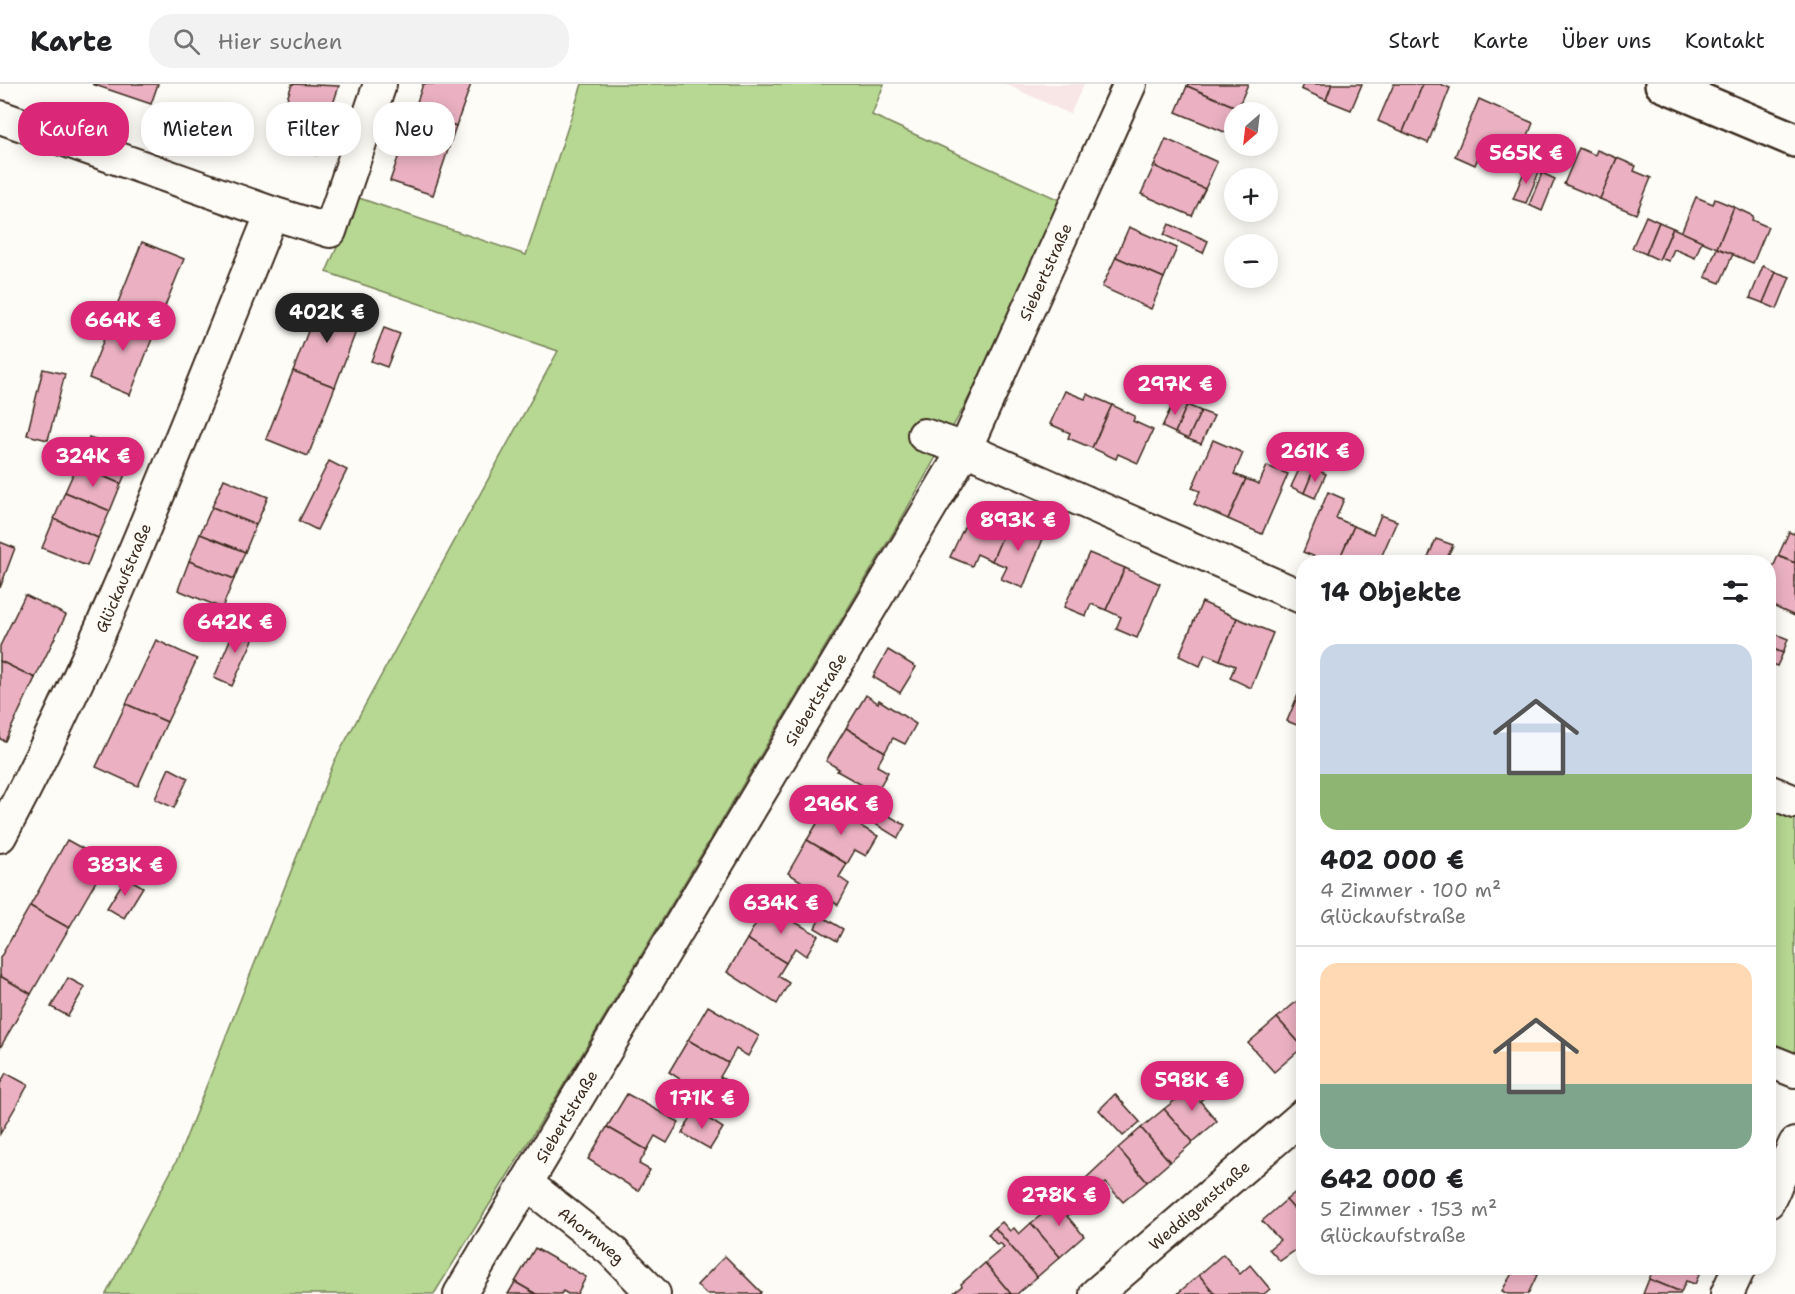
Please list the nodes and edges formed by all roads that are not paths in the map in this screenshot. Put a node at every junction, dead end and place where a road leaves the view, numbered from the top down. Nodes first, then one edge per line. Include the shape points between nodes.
1 (380, 84) edge
2 (1130, 84) edge
3 (1662, 84) edge
4 (0, 117) edge
5 (1795, 140) edge
6 (272, 213) junction
7 (924, 435) dead end
8 (965, 448) junction
9 (1296, 594) edge
10 (12, 786) edge
11 (0, 836) edge
12 (1776, 1063) edge
13 (1795, 1071) edge
14 (1296, 1121) edge
15 (1795, 1144) edge
16 (526, 1183) junction
17 (1776, 1185) edge
18 (1736, 1275) edge
19 (460, 1294) edge
20 (654, 1294) edge
21 (1096, 1294) edge
22 (1727, 1294) edge

1 - 6 street via 330,231
2 - 8 street, Siebertstraße
3 - 5 street
4 - 6 street
6 - 10 street, Glückaufstraße via 97,638
7 - 8 street
8 - 9 street
8 - 16 street, Siebertstraße
10 - 11 street, Glückaufstraße
12 - 13 street
14 - 21 street, Weddigenstraße
15 - 17 street
16 - 19 street, Siebertstraße
16 - 20 street, Ahornweg via 612,1251
18 - 22 street

